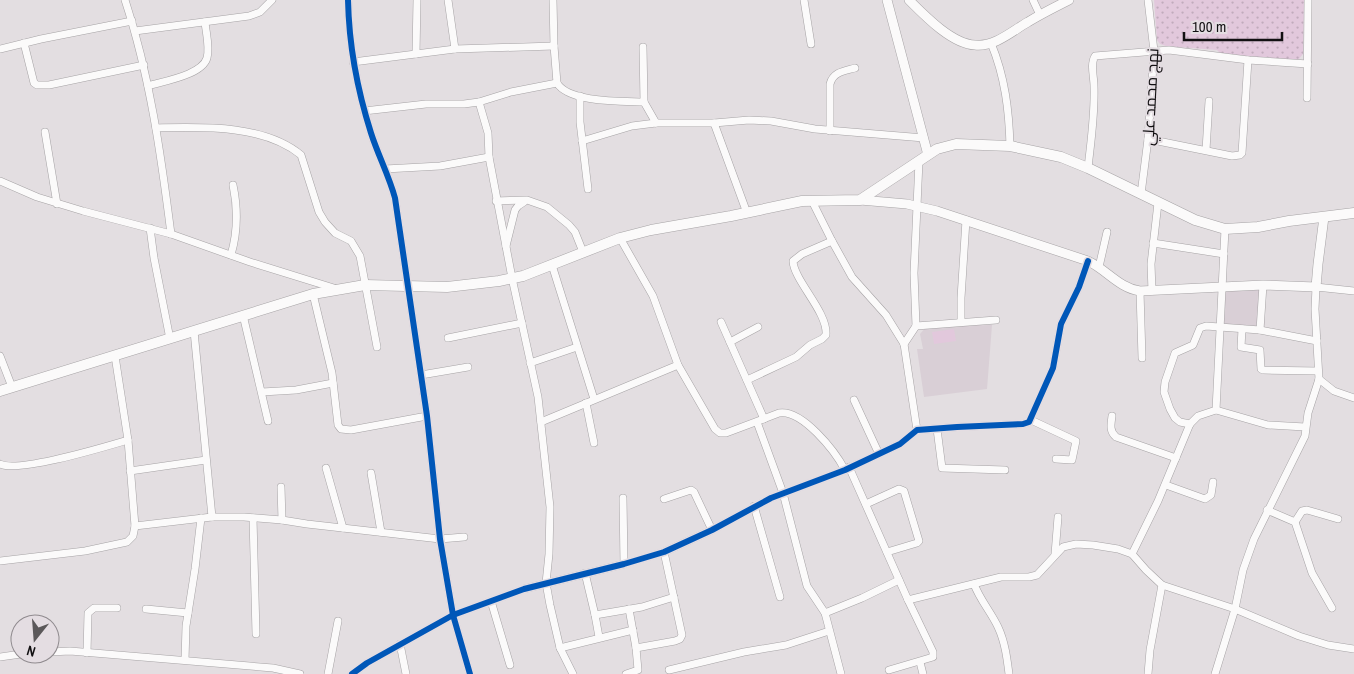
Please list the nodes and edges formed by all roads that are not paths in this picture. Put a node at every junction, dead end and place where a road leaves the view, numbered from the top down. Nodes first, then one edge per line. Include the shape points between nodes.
1 (125, 0) edge
2 (272, 0) edge
3 (348, 0) edge
4 (418, 0) edge
5 (448, 0) edge
6 (553, 0) edge
7 (804, 0) edge
8 (887, 0) edge
9 (909, 0) edge
10 (1034, 0) edge
11 (1069, 0) edge
12 (1148, 0) edge
13 (1308, 0) edge
14 (1040, 15) junction
15 (132, 21) junction
16 (205, 22) junction
17 (135, 31) junction
18 (24, 43) junction
19 (991, 43) junction
20 (811, 44) dead end
21 (554, 46) junction
22 (643, 47) dead end
23 (0, 49) edge
24 (455, 49) junction
25 (1154, 52) junction
26 (416, 54) junction
27 (1248, 60) junction
28 (353, 62) junction
29 (1308, 64) junction
30 (144, 65) junction
31 (854, 68) dead end
32 (557, 83) junction
33 (148, 86) junction
34 (580, 96) junction
35 (1307, 98) dead end
36 (1209, 101) dead end
37 (479, 102) junction
38 (644, 102) junction
39 (364, 111) junction
40 (656, 123) junction
41 (714, 123) junction
42 (156, 128) junction
43 (830, 131) junction
44 (44, 132) dead end
45 (924, 138) junction
46 (1148, 140) junction
47 (582, 141) junction
48 (1010, 146) junction
49 (1206, 150) junction
50 (489, 157) junction
51 (923, 158) junction
52 (1088, 168) junction
53 (385, 169) junction
54 (0, 181) edge
55 (232, 185) dead end
56 (588, 189) dead end
57 (1141, 194) junction
58 (527, 200) junction
59 (860, 200) junction
60 (496, 201) junction
61 (812, 201) junction
62 (1158, 203) junction
63 (57, 204) junction
64 (917, 206) junction
65 (747, 213) junction
66 (1354, 213) edge
67 (1324, 217) junction
68 (966, 220) junction
69 (150, 228) junction
70 (1225, 229) junction
71 (1107, 232) dead end
72 (171, 234) junction
73 (620, 238) junction
74 (832, 241) junction
75 (1153, 243) junction
76 (506, 248) junction
77 (583, 252) junction
78 (1224, 254) junction
79 (231, 255) junction
80 (1088, 261) junction
81 (552, 265) junction
82 (1099, 267) junction
83 (512, 278) junction
84 (365, 285) junction
85 (1264, 285) junction
86 (408, 286) junction
87 (1223, 286) junction
88 (1316, 287) junction
89 (338, 289) junction
90 (1140, 291) junction
91 (1152, 291) junction
92 (1354, 291) edge
93 (313, 294) junction
94 (243, 315) junction
95 (996, 320) dead end
96 (721, 322) dead end
97 (961, 322) junction
98 (522, 324) junction
99 (758, 326) dead end
100 (916, 326) junction
101 (1221, 328) junction
102 (1242, 330) junction
103 (1260, 330) junction
104 (194, 332) junction
105 (448, 338) dead end
106 (170, 339) junction
107 (1317, 341) junction
108 (730, 342) junction
109 (904, 344) junction
110 (377, 347) dead end
111 (577, 347) junction
112 (0, 356) edge
113 (116, 356) junction
114 (1142, 358) dead end
115 (530, 363) junction
116 (678, 365) junction
117 (468, 367) dead end
118 (1318, 371) junction
119 (421, 375) junction
120 (1319, 379) junction
121 (747, 380) junction
122 (333, 383) junction
123 (12, 387) junction
124 (0, 391) edge
125 (262, 392) junction
126 (1354, 398) edge
127 (594, 399) junction
128 (854, 400) dead end
129 (586, 402) junction
130 (1216, 410) junction
131 (427, 416) junction
132 (1112, 416) dead end
133 (760, 420) junction
134 (1031, 420) junction
135 (268, 421) dead end
136 (541, 422) junction
137 (1190, 424) junction
138 (1305, 427) junction
139 (937, 429) junction
140 (917, 430) junction
141 (128, 440) junction
142 (594, 443) dead end
143 (879, 454) junction
144 (1176, 458) junction
145 (1056, 459) dead end
146 (206, 460) junction
147 (0, 464) edge
148 (326, 468) dead end
149 (847, 468) junction
150 (1005, 470) dead end
151 (130, 471) junction
152 (371, 473) dead end
153 (1214, 482) dead end
154 (1166, 485) junction
155 (281, 487) dead end
156 (783, 493) junction
157 (623, 498) dead end
158 (664, 499) dead end
159 (866, 504) junction
160 (754, 506) junction
161 (1267, 510) junction
162 (212, 517) junction
163 (1058, 517) dead end
164 (201, 518) junction
165 (253, 518) junction
166 (1338, 519) dead end
167 (282, 520) junction
168 (1295, 522) junction
169 (135, 526) junction
170 (343, 528) junction
171 (712, 530) junction
172 (381, 532) junction
173 (464, 537) dead end
174 (440, 539) junction
175 (664, 552) junction
176 (887, 552) junction
177 (1132, 554) junction
178 (1055, 555) junction
179 (0, 561) edge
180 (624, 564) junction
181 (585, 573) junction
182 (899, 580) junction
183 (546, 583) junction
184 (974, 584) junction
185 (1162, 585) junction
186 (674, 597) junction
187 (780, 597) dead end
188 (908, 600) junction
189 (491, 601) junction
190 (117, 608) dead end
191 (146, 608) dead end
192 (1332, 608) dead end
193 (629, 610) junction
194 (1235, 610) junction
195 (188, 613) junction
196 (825, 613) junction
197 (453, 614) junction
198 (595, 615) junction
199 (338, 620) dead end
200 (633, 630) junction
201 (829, 631) junction
202 (256, 634) dead end
203 (599, 637) junction
204 (400, 644) junction
205 (560, 648) junction
206 (636, 648) junction
207 (1354, 648) edge
208 (60, 652) edge
209 (87, 653) junction
210 (185, 660) junction
211 (920, 662) junction
212 (510, 665) dead end
213 (668, 670) dead end
214 (889, 670) dead end
215 (300, 674) edge
216 (328, 674) edge
217 (352, 674) edge
218 (406, 674) edge
219 (470, 674) edge
220 (573, 674) edge
221 (626, 674) edge
222 (841, 674) edge
223 (923, 674) edge
224 (1009, 674) edge
225 (1148, 674) edge
226 (1214, 674) edge

1 - 15 street
2 - 16 street via 260,12 249,16
3 - 28 street
4 - 26 street
5 - 24 street
6 - 21 street
7 - 20 street
8 - 45 street
9 - 19 street via 954,38 970,45
10 - 14 street
11 - 14 street
12 - 25 street, نهج محمد علي
13 - 29 street
14 - 19 street
15 - 17 street
15 - 18 street
16 - 17 street
16 - 33 street via 208,51 205,63 192,73
17 - 30 street
18 - 23 street
18 - 30 street via 37,85
19 - 48 street via 1005,90
21 - 24 street
21 - 32 street
22 - 38 street
24 - 26 street
25 - 27 street via 1182,51
25 - 46 street, نهج محمد علي
25 - 52 street via 1097,55 1093,58 1094,123
26 - 28 street
27 - 29 street
27 - 49 street via 1242,153 1236,156
28 - 39 street
29 - 35 street
30 - 33 street
31 - 43 street via 832,78
32 - 34 street
32 - 37 street
33 - 42 street
34 - 38 street
34 - 47 street
36 - 49 street
37 - 39 street
37 - 50 street via 488,133
38 - 40 street
39 - 53 street
40 - 41 street
40 - 47 street via 632,126
41 - 43 street via 763,120
41 - 65 street
42 - 72 street
42 - 84 street via 212,128 253,133 295,150 302,158 325,222 335,233 355,245 362,262
43 - 45 street
44 - 63 street
45 - 51 street
46 - 49 street
46 - 57 street, نهج محمد علي
47 - 56 street
48 - 51 main road via 946,145
48 - 52 main road
50 - 53 street via 440,166
50 - 60 street
51 - 59 main road
51 - 64 street
52 - 57 main road
53 - 86 street via 395,198
54 - 63 street
55 - 79 street via 237,217
57 - 62 main road
58 - 60 street
58 - 76 street via 515,210
58 - 77 street via 547,207 569,224
59 - 61 main road
59 - 64 street
60 - 76 street
61 - 65 main road
61 - 74 street
62 - 70 main road
62 - 75 street
63 - 69 street
64 - 68 street
64 - 100 street
65 - 73 main road
66 - 67 main road
67 - 70 main road
67 - 88 street
68 - 80 street
68 - 97 street
69 - 72 street
69 - 106 street
70 - 78 street
71 - 82 street
72 - 79 street
73 - 77 main road
73 - 116 street via 653,296
74 - 109 street via 852,277 886,315
74 - 121 street via 793,261 824,323 826,336 796,357
75 - 78 street
75 - 91 street
76 - 83 street
77 - 81 main road
78 - 87 street
79 - 89 street
80 - 82 street
80 - 134 street via 1061,324 1053,368
81 - 83 main road
81 - 111 street
82 - 90 street via 1122,286
83 - 86 main road via 474,285
83 - 98 street
84 - 86 main road
84 - 89 main road
84 - 110 street
85 - 87 street
85 - 88 street
85 - 103 street
86 - 119 street
87 - 91 street
87 - 101 street
88 - 92 street
88 - 107 street
89 - 93 main road
90 - 91 street
90 - 114 street
93 - 94 main road
93 - 122 street
94 - 104 main road
94 - 125 street
95 - 97 street
96 - 108 street
97 - 100 street
98 - 105 street
98 - 115 street
99 - 108 street
100 - 109 street
101 - 102 street
101 - 130 street
101 - 137 street via 1200,328 1193,345 1175,353 1165,382 1165,398 1175,418
102 - 103 street
102 - 118 street via 1241,347 1260,350 1260,369
103 - 107 street
104 - 106 main road
104 - 146 street
106 - 113 main road
107 - 118 street
108 - 121 street
109 - 140 street
111 - 115 street
111 - 127 street
112 - 123 street
113 - 123 main road
113 - 141 street
115 - 136 street
116 - 127 street
116 - 133 street via 720,433
117 - 119 street
118 - 120 street
119 - 131 street
120 - 126 street via 1334,390
120 - 138 street
121 - 133 street
122 - 125 street
122 - 131 street via 341,428 351,430
123 - 124 main road
125 - 135 street
127 - 129 street
128 - 143 street
129 - 136 street
129 - 142 street
130 - 137 street via 1198,416
130 - 138 street via 1268,426
131 - 174 street
132 - 144 street via 1111,428 1116,437
133 - 149 street via 786,412 800,418
133 - 156 street
134 - 139 street via 1022,424
134 - 145 street via 1076,441 1072,460
136 - 183 street via 550,507
137 - 144 street
138 - 161 street via 1302,444
139 - 140 street
139 - 150 street via 942,468
140 - 143 street via 900,444
141 - 147 street via 57,460 12,466
141 - 151 street
143 - 149 street
144 - 154 street
146 - 151 street
146 - 162 street
148 - 170 street
149 - 156 street
149 - 159 street
151 - 169 street
152 - 172 street
153 - 154 street via 1211,495 1205,499
154 - 177 street
155 - 167 street
156 - 160 street
156 - 196 street via 807,586
157 - 180 street
158 - 171 street via 692,490
159 - 176 street
159 - 176 street via 899,489 904,491 919,541
160 - 171 street
160 - 187 street
161 - 168 street
161 - 194 street via 1243,570
162 - 164 street
162 - 165 street
163 - 178 street
164 - 169 street
164 - 195 street
165 - 167 street
165 - 202 street
166 - 168 street via 1307,510 1302,511
167 - 170 street
168 - 192 street via 1312,573
169 - 179 street via 128,542
170 - 172 street
171 - 175 street
172 - 174 street
173 - 174 street
174 - 197 street
175 - 180 street
175 - 186 street
176 - 182 street
177 - 178 street via 1076,544 1063,547
177 - 185 street
178 - 184 street via 1037,575 1000,577
180 - 181 street
181 - 183 street
181 - 198 street
182 - 188 street
182 - 196 street
183 - 189 street
183 - 205 street
184 - 188 street
184 - 224 street via 998,626
185 - 194 street
185 - 225 street
186 - 193 street
186 - 206 street via 682,630 680,639
188 - 211 street via 934,655
189 - 197 street
189 - 212 street
190 - 209 street via 94,608 88,613
191 - 195 street
193 - 198 street
193 - 200 street
194 - 207 street via 1299,636
194 - 226 street
195 - 210 street
196 - 201 street
197 - 204 street
197 - 219 street
198 - 203 street
199 - 216 street
200 - 203 street
200 - 206 street
201 - 213 street via 786,645
201 - 222 street
203 - 205 street
204 - 217 street
204 - 218 street
205 - 220 street
206 - 221 street via 638,670
208 - 209 street
209 - 210 street
210 - 215 street via 273,668
211 - 214 street
211 - 223 street

